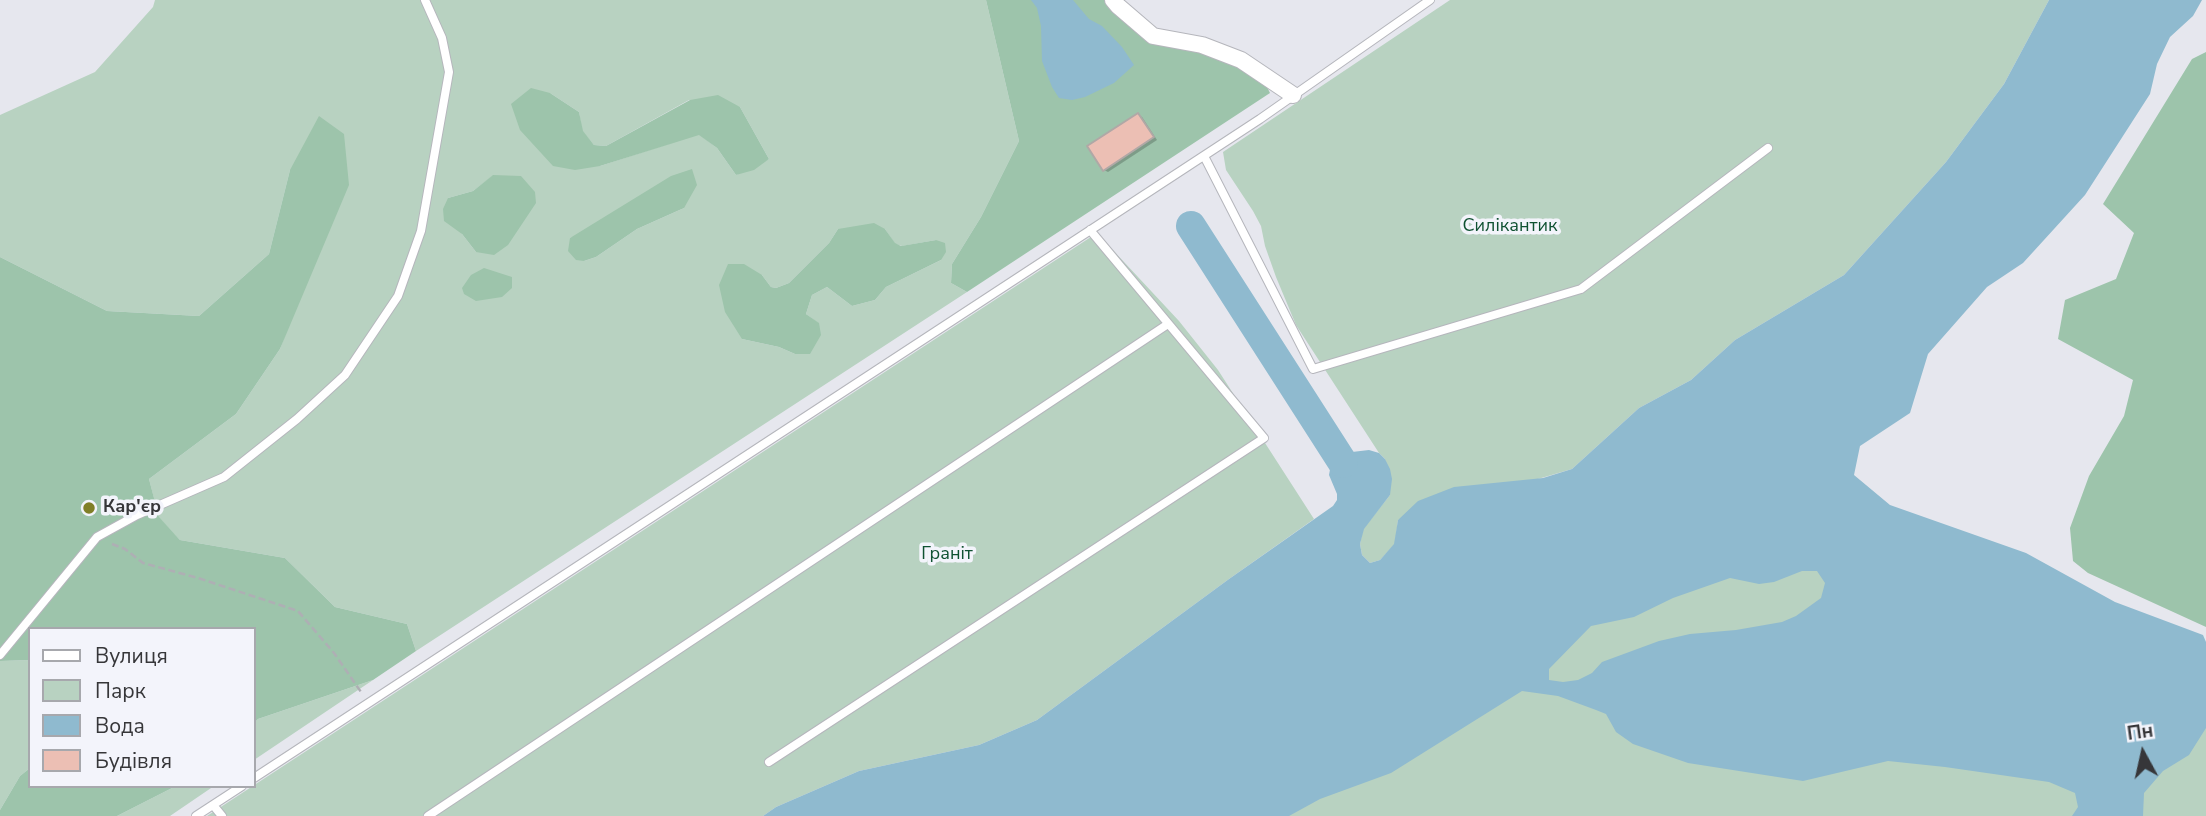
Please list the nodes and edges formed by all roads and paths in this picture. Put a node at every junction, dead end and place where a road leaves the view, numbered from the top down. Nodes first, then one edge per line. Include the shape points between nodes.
1 (425, 0) edge
2 (1114, 0) edge
3 (1430, 0) edge
4 (1293, 95) junction
5 (1768, 148) dead end
6 (1204, 156) junction
7 (1090, 230) junction
8 (1168, 324) junction
9 (97, 537) junction
10 (0, 655) edge
11 (369, 703) junction
12 (769, 762) dead end
13 (256, 777) edge
14 (239, 788) edge
15 (213, 805) junction
16 (196, 816) edge
17 (222, 816) edge
18 (428, 816) edge

1 - 9 lane via 442,38 449,72 421,231 398,296 345,375 235,469
2 - 4 street via 1153,36 1202,46 1241,61
3 - 4 lane
4 - 6 lane
5 - 6 lane via 1581,289 1313,369
6 - 7 lane
7 - 8 lane
7 - 11 lane
8 - 12 lane via 1264,438
8 - 18 lane
9 - 10 lane
9 - 11 path via 143,563 298,611
11 - 13 lane
14 - 15 lane
15 - 16 lane
15 - 17 lane

